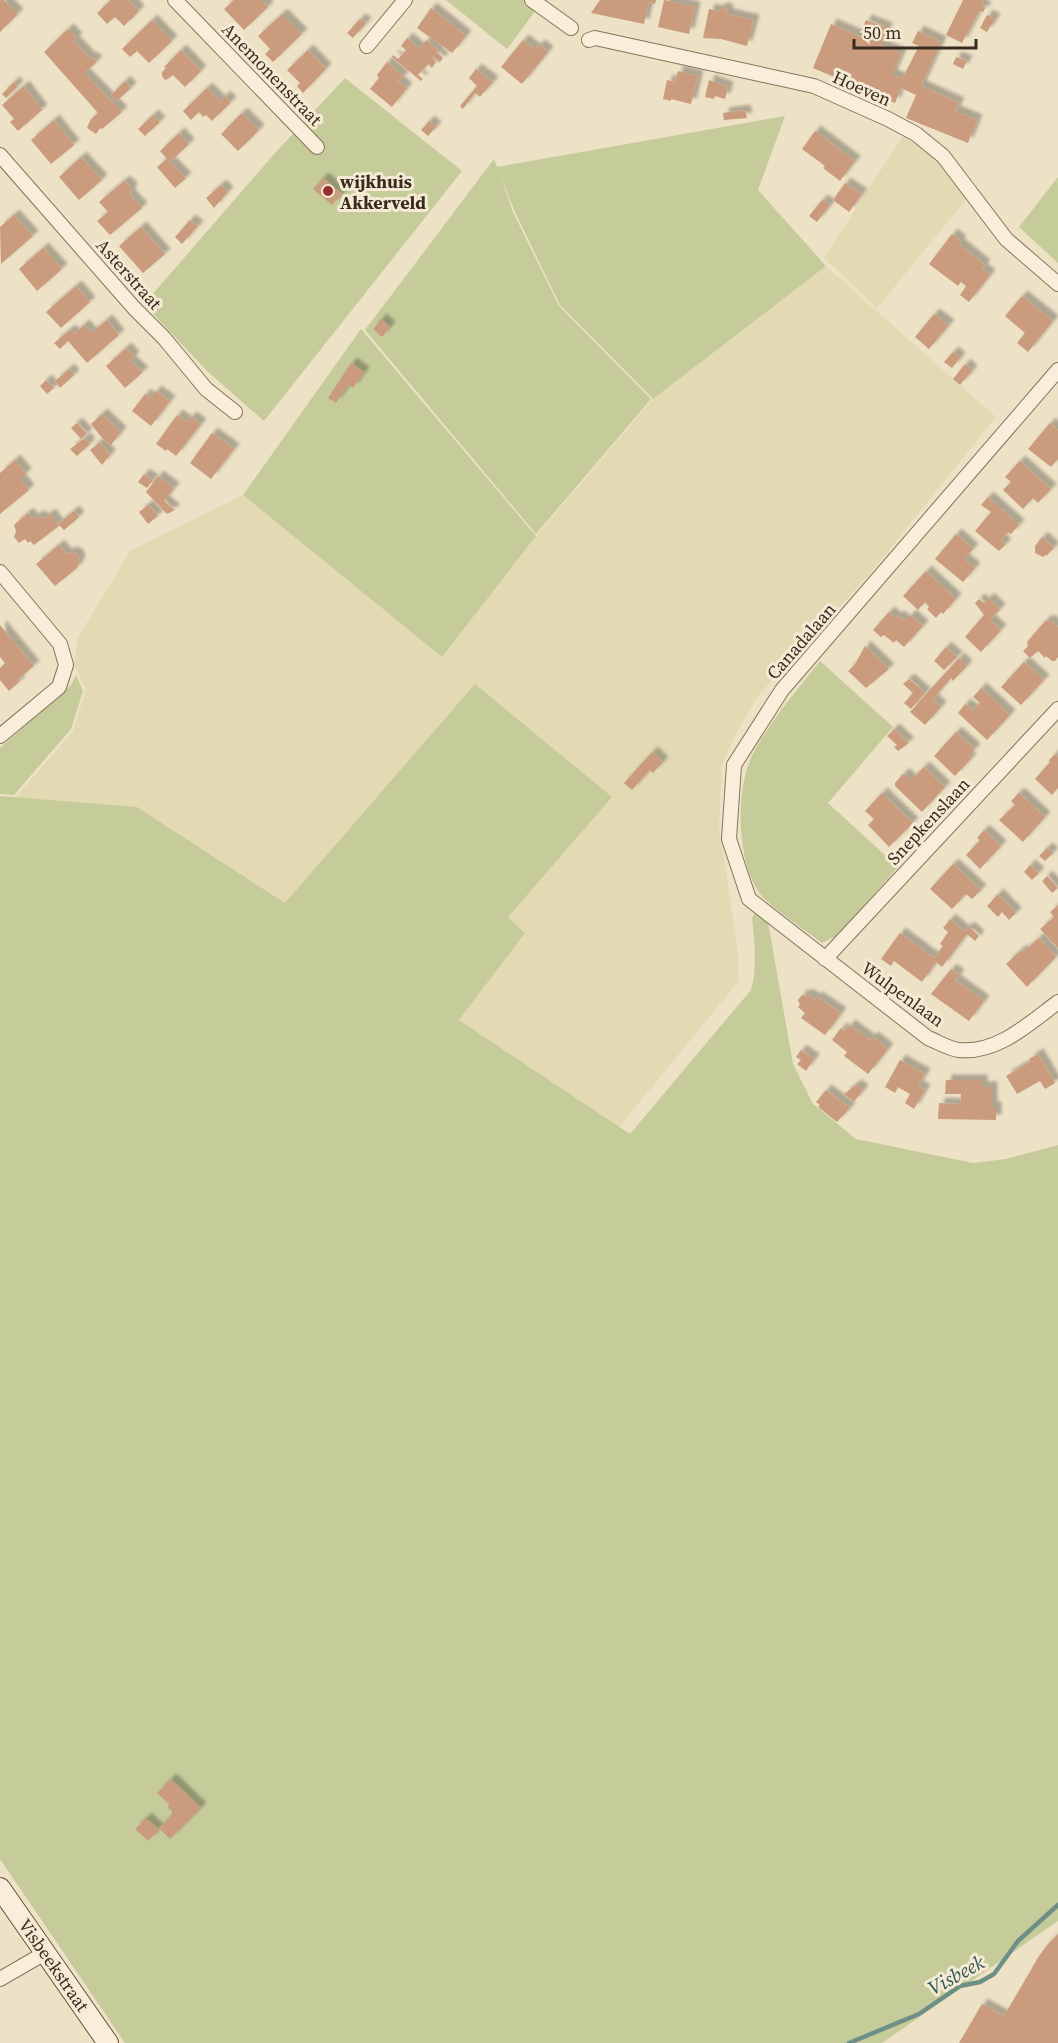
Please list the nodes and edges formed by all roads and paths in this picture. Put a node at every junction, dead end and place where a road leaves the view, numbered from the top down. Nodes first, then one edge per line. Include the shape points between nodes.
1 (175, 0) edge
2 (405, 0) edge
3 (532, 0) edge
4 (571, 28) dead end
5 (589, 40) dead end
6 (367, 46) dead end
7 (317, 147) dead end
8 (0, 155) edge
9 (1058, 284) edge
10 (1058, 370) edge
11 (235, 412) dead end
12 (0, 572) edge
13 (1058, 709) edge
14 (0, 736) edge
15 (825, 959) junction
16 (1058, 1002) edge
17 (0, 1888) edge
18 (45, 1953) junction
19 (0, 1979) edge
20 (108, 2043) edge

1 - 7 street, Anemonenstraat
2 - 6 street
3 - 4 street
5 - 9 street, Hoeven via 595,38 814,86 888,119 916,134 943,156 1006,239
8 - 11 street, Asterstraat via 206,389
10 - 15 street, Canadalaan via 782,690 734,765 729,839 749,899
12 - 14 street via 60,644 66,664 59,687
13 - 15 street, Snepkenslaan
15 - 16 street, Wulpenlaan via 928,1038 958,1050 986,1048 1014,1035
17 - 18 street, Visbeekstraat
18 - 19 street
18 - 20 street, Visbeekstraat

